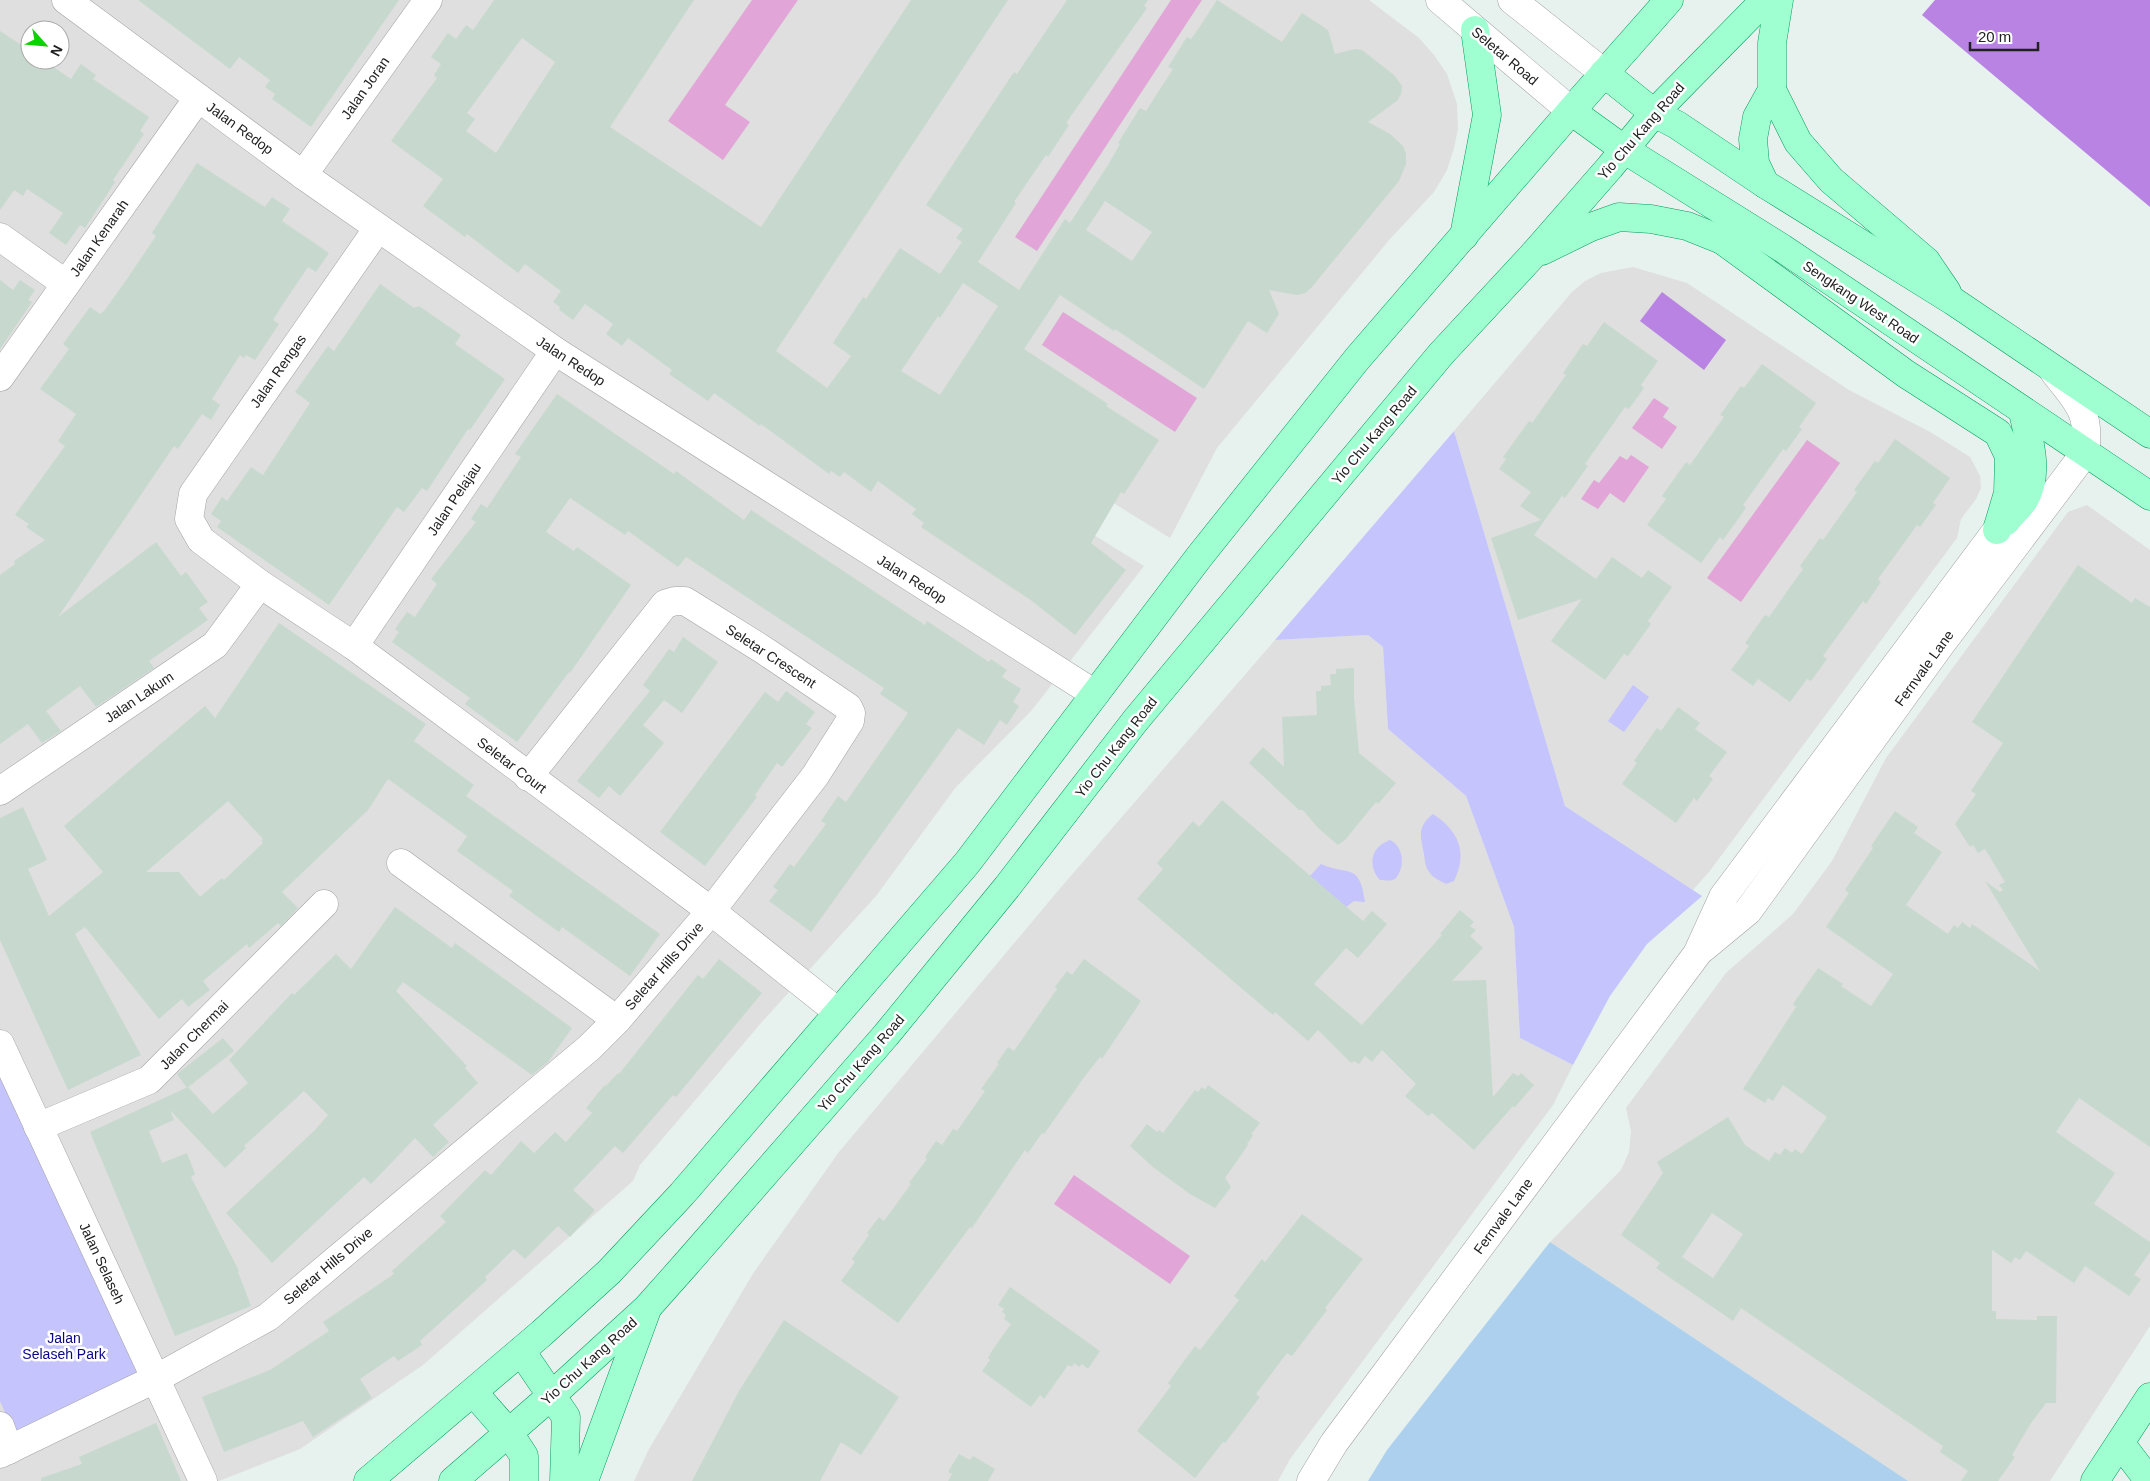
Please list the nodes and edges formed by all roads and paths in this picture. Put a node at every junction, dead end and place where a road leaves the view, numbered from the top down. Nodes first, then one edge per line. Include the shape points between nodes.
1 (66, 0) edge
2 (428, 0) edge
3 (1440, 0) edge
4 (1512, 0) edge
5 (1669, 0) edge
6 (1765, 0) edge
7 (1779, 0) edge
8 (1475, 30) junction
9 (1604, 73) junction
10 (1772, 90) junction
11 (198, 98) junction
12 (1571, 111) junction
13 (1654, 113) junction
14 (1625, 150) junction
15 (303, 175) junction
16 (1765, 184) junction
17 (378, 228) junction
18 (0, 236) edge
19 (1464, 238) junction
20 (1722, 240) junction
21 (1782, 248) junction
22 (1532, 256) junction
23 (66, 284) junction
24 (1953, 301) junction
25 (554, 352) junction
26 (2050, 367) junction
27 (0, 377) edge
28 (2023, 412) junction
29 (2150, 434) edge
30 (2085, 453) junction
31 (2150, 496) edge
32 (188, 519) joint
33 (1997, 530) junction
34 (260, 584) junction
35 (1931, 637) junction
36 (354, 646) junction
37 (1095, 694) junction
38 (528, 777) junction
39 (0, 791) edge
40 (401, 863) dead end
41 (324, 904) dead end
42 (711, 912) junction
43 (838, 1012) junction
44 (617, 1020) junction
45 (0, 1044) edge
46 (38, 1127) junction
47 (647, 1308) junction
48 (521, 1351) junction
49 (155, 1379) junction
50 (474, 1393) junction
51 (552, 1395) junction
52 (2150, 1397) edge
53 (509, 1433) junction
54 (3, 1444) edge
55 (2121, 1444) junction
56 (2147, 1478) edge
57 (203, 1481) edge
58 (368, 1481) edge
59 (453, 1481) edge
60 (524, 1481) edge
61 (564, 1481) edge
62 (584, 1481) edge
63 (1311, 1481) edge
64 (2095, 1481) edge

1 - 11 street, Jalan Redop
2 - 15 street, Jalan Joran
3 - 8 street, Seletar Road
4 - 9 street
5 - 9 main road
6 - 13 main road, Yio Chu Kang Road
7 - 10 main road via 1772,43
8 - 12 street, Seletar Road
8 - 19 main road via 1487,115
9 - 12 main road
9 - 13 main road
10 - 16 main road via 1757,117 1753,139 1755,163
10 - 24 main road via 1798,142 1831,180 1926,261
11 - 15 street, Jalan Redop
11 - 23 street, Jalan Kenarah
12 - 14 main road, Sengkang West Road
12 - 19 main road
13 - 14 main road, Yio Chu Kang Road
13 - 16 main road
14 - 21 main road, Sengkang West Road
14 - 22 main road, Yio Chu Kang Road
15 - 17 street, Jalan Redop
16 - 24 main road
17 - 25 street, Jalan Redop
17 - 32 street, Jalan Rengas via 193,494
18 - 23 street
19 - 37 main road via 1358,359 1199,557
20 - 21 main road
20 - 22 main road via 1687,226 1620,217 1591,227
20 - 33 main road via 1906,374 1998,433 2008,456 2008,493
21 - 28 main road, Sengkang West Road
22 - 47 main road, Yio Chu Kang Road via 1441,354 1135,721 1007,887 886,1035
23 - 27 street, Jalan Kenarah
24 - 26 main road
25 - 36 street, Jalan Pelajau
25 - 37 street, Jalan Redop
26 - 29 main road
26 - 30 street via 2082,410 2088,435
28 - 30 main road, Sengkang West Road
28 - 33 main road via 2032,451 2030,485 2024,500
30 - 31 main road, Sengkang West Road
30 - 35 street, Fernvale Lane
32 - 34 street, Seletar Court via 201,540
33 - 35 street, Fernvale Lane
34 - 36 street, Seletar Court
34 - 39 street, Jalan Lakum via 215,645
35 - 63 street, Fernvale Lane via 1748,911 1697,954 1334,1443
36 - 38 street, Seletar Court
37 - 43 main road via 967,864
38 - 42 street, Seletar Court
38 - 42 street, Seletar Crescent via 665,604 675,601 685,601 848,707 850,721 815,776
40 - 44 street, Seletar Hills Drive
41 - 46 street, Jalan Chermai via 149,1080
42 - 43 street, Seletar Court
42 - 44 street, Seletar Hills Drive
43 - 48 main road via 682,1194 609,1272
44 - 49 street, Seletar Hills Drive via 589,1048 268,1317
45 - 46 street, Jalan Selaseh
46 - 49 street, Jalan Selaseh
47 - 51 main road, Yio Chu Kang Road
47 - 62 main road
48 - 50 main road
48 - 51 main road
49 - 54 street, Seletar Hills Drive
49 - 57 street, Jalan Selaseh
50 - 53 main road
50 - 58 main road
51 - 53 main road, Yio Chu Kang Road
51 - 61 main road via 566,1416
52 - 55 main road
53 - 59 main road, Yio Chu Kang Road
53 - 60 main road via 524,1456
55 - 56 main road
55 - 64 main road

